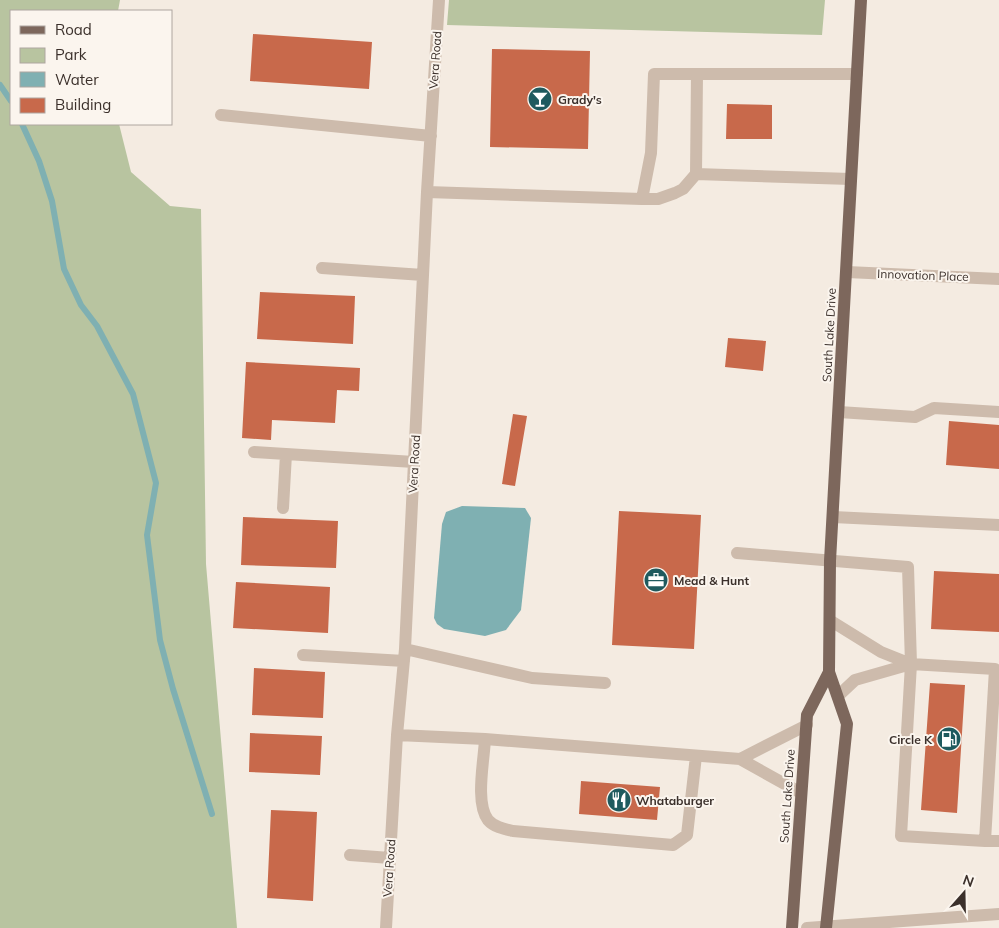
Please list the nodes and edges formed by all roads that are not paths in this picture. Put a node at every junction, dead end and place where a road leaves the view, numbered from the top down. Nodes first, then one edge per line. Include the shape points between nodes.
1 (439, 0) edge
2 (861, 0) edge
3 (697, 74) junction
4 (857, 74) junction
5 (221, 115) dead end
6 (431, 136) junction
7 (696, 174) junction
8 (851, 179) junction
9 (427, 192) junction
10 (642, 199) junction
11 (322, 268) dead end
12 (847, 272) junction
13 (423, 275) junction
14 (999, 279) edge
15 (839, 412) junction
16 (999, 412) edge
17 (254, 452) dead end
18 (286, 454) junction
19 (414, 462) junction
20 (283, 508) dead end
21 (833, 517) junction
22 (999, 525) edge
23 (737, 553) dead end
24 (830, 561) junction
25 (831, 621) junction
26 (303, 655) dead end
27 (405, 655) junction
28 (912, 664) junction
29 (829, 672) junction
30 (605, 683) dead end
31 (839, 696) junction
32 (807, 725) junction
33 (397, 735) junction
34 (485, 740) junction
35 (696, 756) junction
36 (740, 759) junction
37 (801, 793) junction
38 (985, 841) junction
39 (999, 841) edge
40 (350, 854) dead end
41 (390, 858) junction
42 (999, 914) edge
43 (826, 927) edge
44 (386, 928) edge
45 (792, 928) edge
46 (807, 928) edge
47 (811, 928) edge

1 - 6 street, Vera Road
2 - 4 main road, South Lake Drive
3 - 4 street
3 - 7 street
3 - 10 street via 654,74 651,153
4 - 8 main road, South Lake Drive
5 - 6 street
6 - 9 street, Vera Road
7 - 8 street
7 - 10 street via 683,189 667,197
8 - 12 main road, South Lake Drive
9 - 10 street
9 - 13 street, Vera Road
11 - 13 street
12 - 14 street, Innovation Place
12 - 15 main road, South Lake Drive
13 - 19 street, Vera Road
15 - 16 street via 914,417 934,408
15 - 21 main road, South Lake Drive
17 - 18 street
18 - 19 street
18 - 20 street
19 - 27 street, Vera Road
21 - 22 street
21 - 24 main road, South Lake Drive
23 - 24 street
24 - 25 main road, South Lake Drive
24 - 28 street via 908,568
25 - 28 street via 881,652
25 - 29 main road, South Lake Drive
26 - 27 street
27 - 30 street via 532,678
27 - 33 street, Vera Road
28 - 31 street via 855,680
28 - 38 street via 995,669
28 - 38 street via 901,836
29 - 31 main road, South Lake Drive
29 - 32 main road, South Lake Drive via 808,715
31 - 43 main road, South Lake Drive via 847,724
32 - 36 street
32 - 37 main road, South Lake Drive
33 - 34 street
33 - 41 street, Vera Road
34 - 35 street
34 - 35 street via 481,800 489,820 499,828 673,845 687,834
35 - 36 street
36 - 37 street
37 - 45 main road, South Lake Drive
38 - 39 street
40 - 41 street
41 - 44 street, Vera Road
42 - 43 street
43 - 47 street
46 - 47 street

